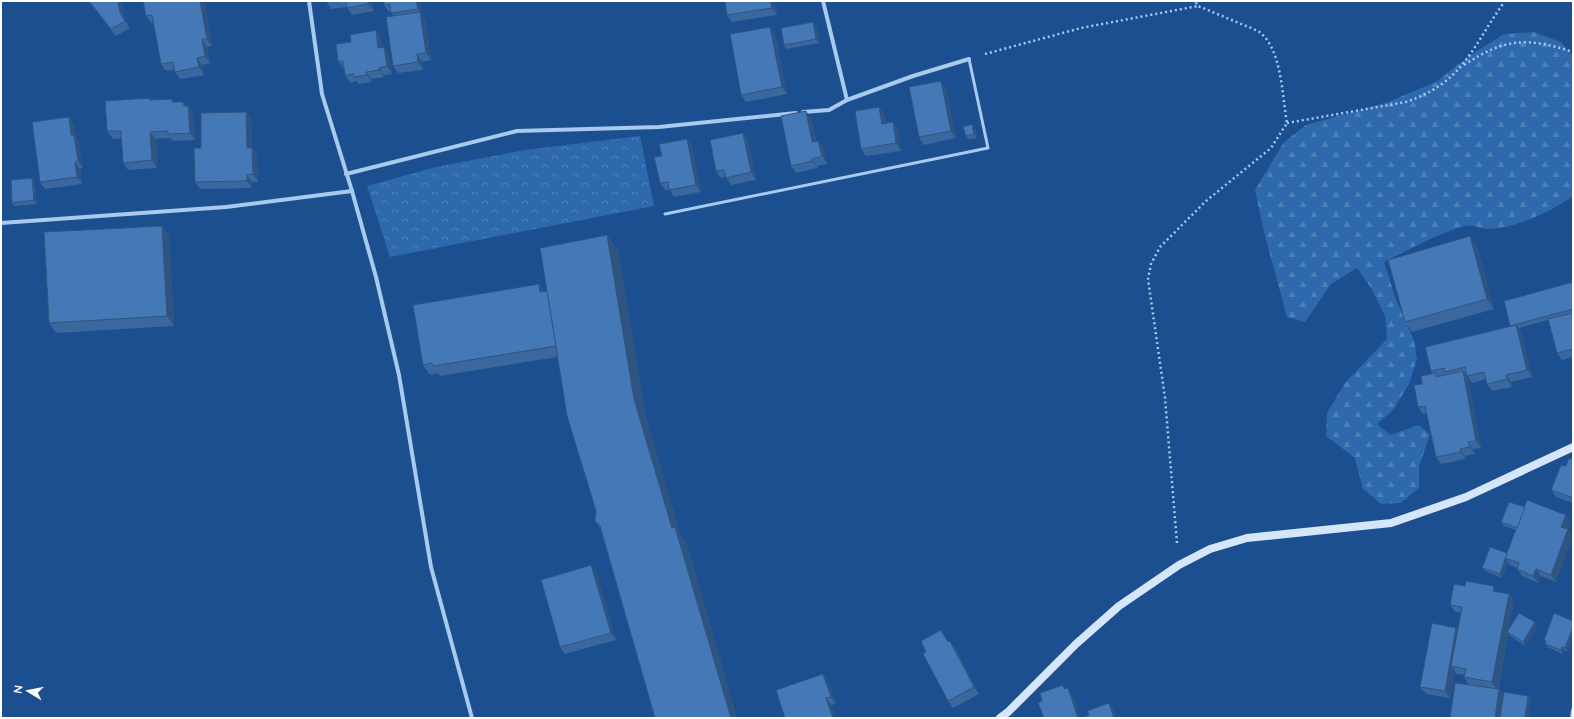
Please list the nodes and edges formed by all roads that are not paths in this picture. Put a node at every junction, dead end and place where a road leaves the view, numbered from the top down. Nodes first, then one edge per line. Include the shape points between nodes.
1 (310, 1) edge
2 (824, 1) edge
3 (969, 59) joint
4 (846, 100) junction
5 (346, 174) junction
6 (352, 191) junction
7 (665, 214) dead end
8 (1, 223) edge
9 (1573, 447) edge
10 (1573, 710) edge
11 (472, 718) edge
12 (1000, 718) edge
13 (1572, 718) edge

1 - 5 street via 322,94
2 - 4 street
3 - 4 street
3 - 7 lane via 988,148
4 - 5 street via 829,110 658,127 516,131
5 - 6 street
6 - 8 street via 226,207
6 - 11 street via 376,277 398,375 431,567
9 - 12 street via 1466,497 1391,523 1247,538 1210,549 1179,565 1119,606
10 - 13 street

